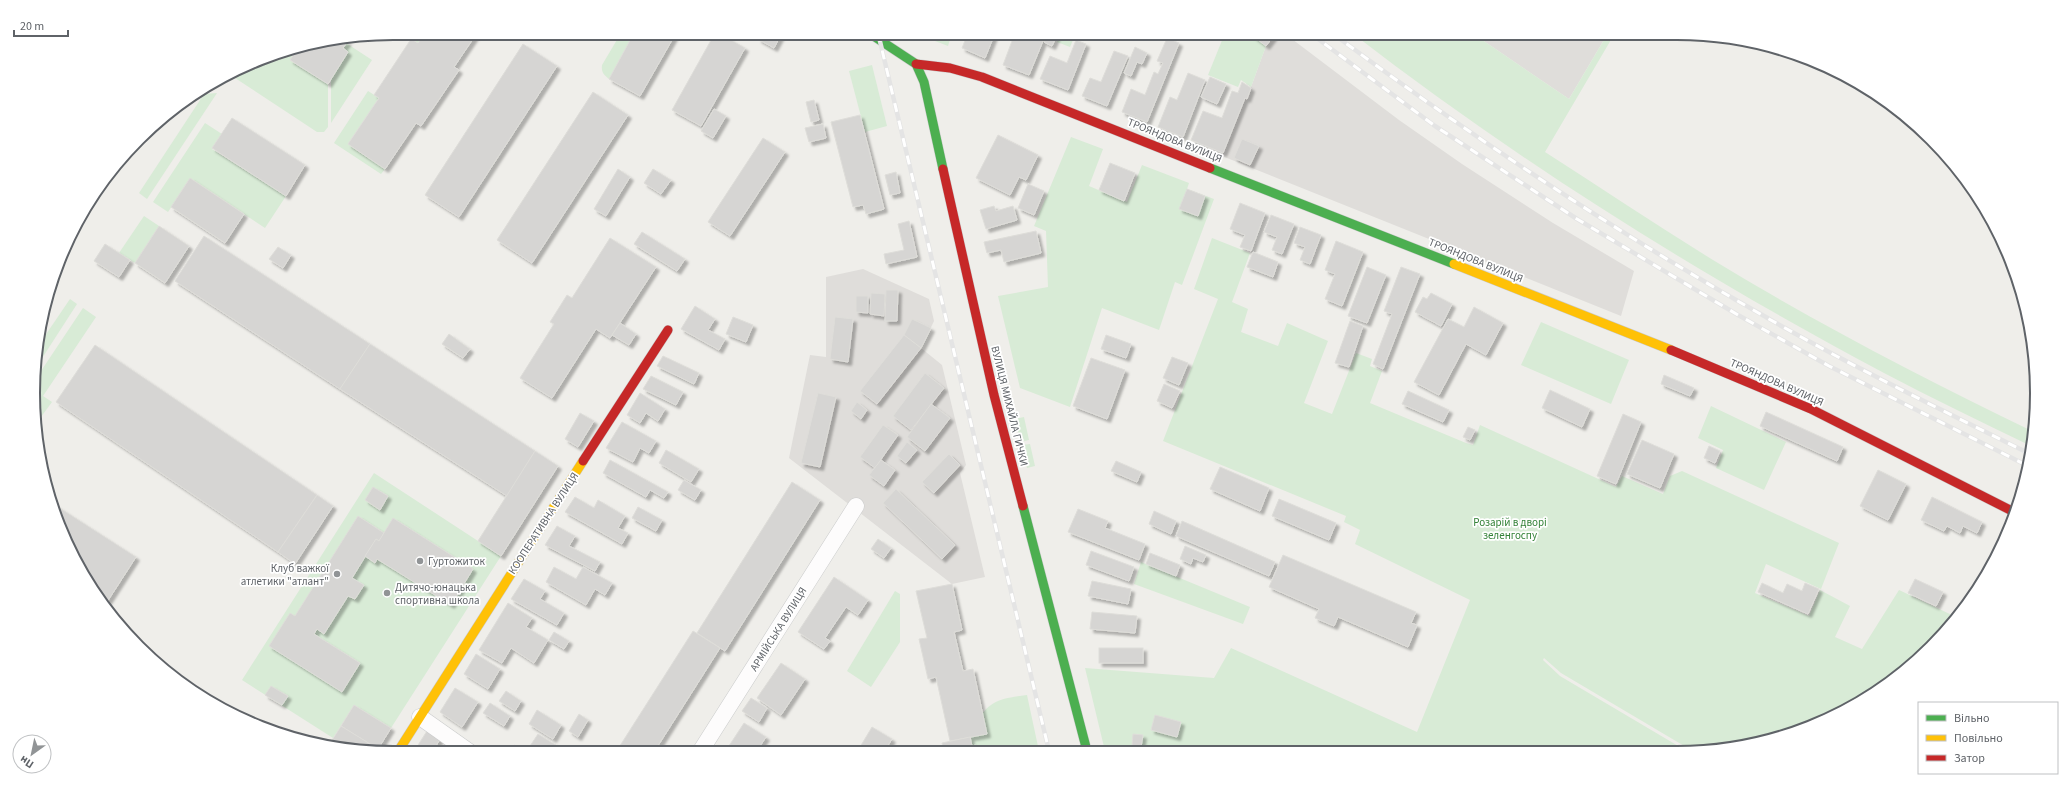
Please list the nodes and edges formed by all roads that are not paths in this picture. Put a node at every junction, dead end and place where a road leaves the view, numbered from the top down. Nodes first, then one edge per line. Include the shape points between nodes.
1 (881, 40) edge
2 (916, 64) junction
3 (668, 330) dead end
4 (856, 506) dead end
5 (2010, 510) edge
6 (420, 717) junction
7 (401, 746) edge
8 (461, 746) edge
9 (704, 746) edge
10 (1086, 746) edge

1 - 2 street
2 - 5 street, ТРОЯНДОВА ВУЛИЦЯ via 950,68 982,77 1716,368 1811,409
2 - 10 street, ВУЛИЦЯ МИХАЙЛА ГИЧКИ via 924,82 994,395
3 - 6 street, КООПЕРАТИВНА ВУЛИЦЯ
4 - 9 street, АРМІЙСЬКА ВУЛИЦЯ
6 - 7 street, КООПЕРАТИВНА ВУЛИЦЯ
6 - 8 street

